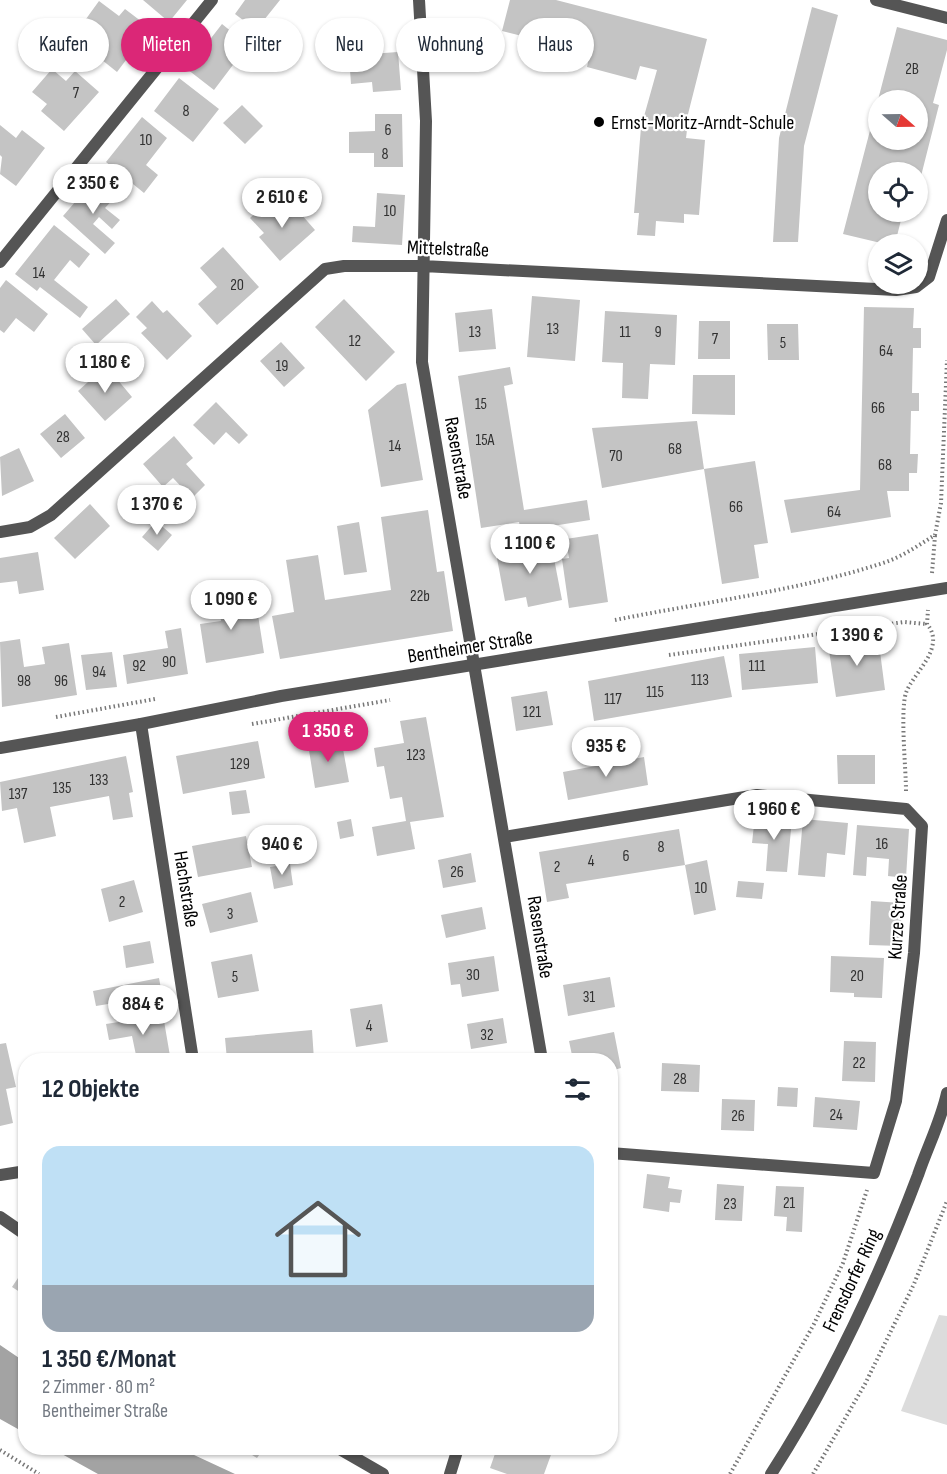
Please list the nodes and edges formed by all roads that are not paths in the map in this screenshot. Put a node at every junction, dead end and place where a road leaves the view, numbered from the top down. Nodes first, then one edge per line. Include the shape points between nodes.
1 (212, 0) edge
2 (419, 0) edge
3 (876, 0) edge
4 (947, 18) edge
5 (947, 220) edge
6 (0, 262) edge
7 (423, 266) junction
8 (0, 532) edge
9 (947, 588) edge
10 (475, 665) junction
11 (141, 724) junction
12 (0, 748) edge
13 (504, 837) junction
14 (192, 1053) edge
15 (541, 1053) edge
16 (947, 1093) edge
17 (618, 1154) edge
18 (18, 1172) edge
19 (0, 1175) edge
20 (0, 1217) edge
21 (18, 1229) edge
22 (350, 1455) edge
23 (456, 1455) edge
24 (383, 1474) edge
25 (450, 1474) edge
26 (771, 1474) edge

1 - 6 street
2 - 7 street, Rasenstraße via 426,121
3 - 4 street
5 - 7 street, Mittelstraße via 929,277 916,287 896,290
7 - 8 street, Mittelstraße via 325,269 51,515 30,527
7 - 10 street, Rasenstraße via 422,362
9 - 10 street, Bentheimer Straße
10 - 11 street, Bentheimer Straße via 281,696
10 - 13 street, Rasenstraße
11 - 12 street, Bentheimer Straße
11 - 14 street, Hachstraße
13 - 15 street, Rasenstraße
13 - 17 street, Kurze Straße via 757,795 906,809 922,826 914,953 896,1101 874,1173
16 - 26 street, Frensdorfer Ring via 903,1213 860,1310 797,1434
18 - 19 street
20 - 21 street
22 - 24 street
23 - 25 street

